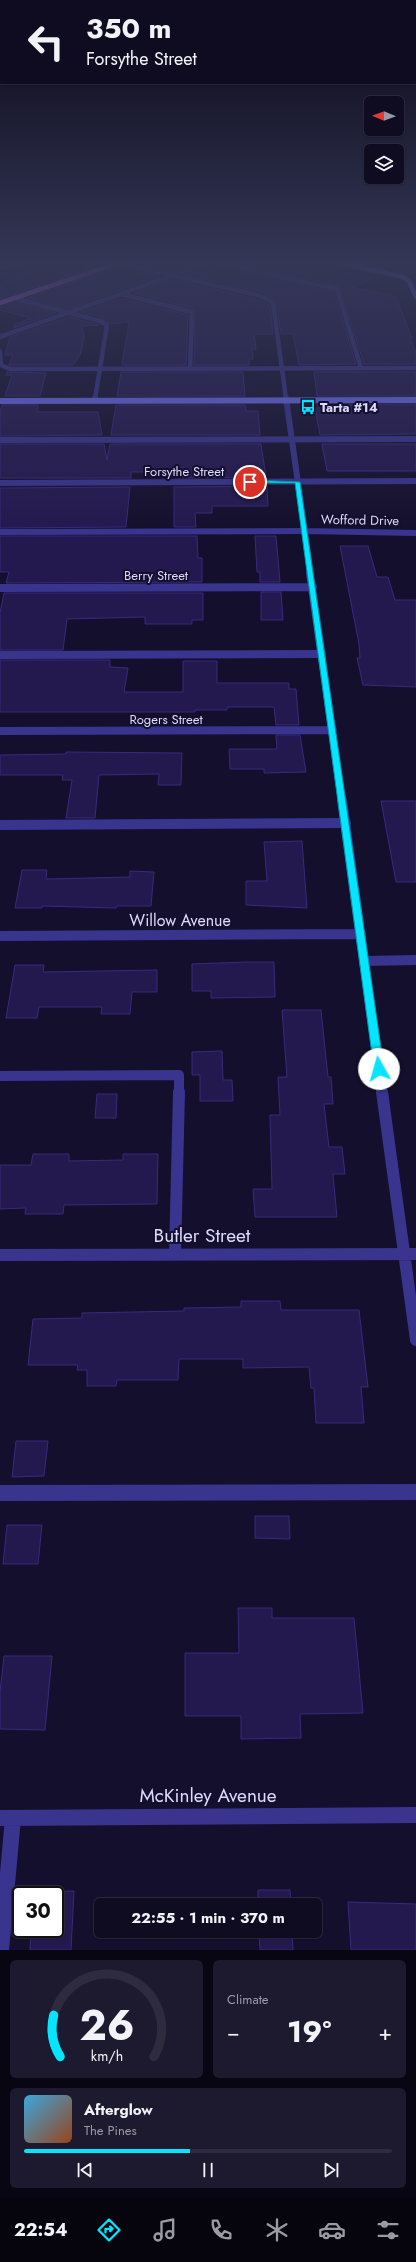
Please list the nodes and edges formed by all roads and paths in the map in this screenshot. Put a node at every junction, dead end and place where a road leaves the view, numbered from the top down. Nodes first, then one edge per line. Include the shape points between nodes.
1 (0, 352) edge
2 (103, 352) edge
3 (191, 352) edge
4 (280, 352) edge
5 (356, 352) edge
6 (190, 368) junction
7 (282, 368) junction
8 (361, 368) junction
9 (416, 368) edge
10 (100, 369) junction
11 (94, 400) junction
12 (286, 400) junction
13 (416, 400) edge
14 (0, 401) edge
15 (292, 439) junction
16 (416, 439) edge
17 (0, 440) edge
18 (416, 481) edge
19 (0, 482) edge
20 (298, 482) junction
21 (0, 532) edge
22 (305, 532) junction
23 (416, 533) edge
24 (313, 587) junction
25 (0, 588) edge
26 (322, 654) junction
27 (0, 655) edge
28 (333, 730) junction
29 (0, 731) edge
30 (346, 824) junction
31 (0, 825) edge
32 (361, 934) junction
33 (0, 936) edge
34 (416, 960) edge
35 (365, 961) junction
36 (0, 1076) edge
37 (175, 1254) junction
38 (410, 1254) edge
39 (0, 1255) edge
40 (416, 1340) edge
41 (416, 1492) edge
42 (0, 1493) edge
43 (416, 1815) edge
44 (7, 1818) edge
45 (1, 1950) edge

1 - 10 street via 1,365 10,369
2 - 10 street
3 - 6 street
4 - 7 street
5 - 8 street
6 - 7 street
6 - 10 street
7 - 8 street
7 - 12 street
8 - 9 street
10 - 11 street
11 - 12 street
11 - 14 street
12 - 13 street
12 - 15 street
15 - 16 street
15 - 17 street
15 - 20 street
18 - 20 street, Forsythe Street
19 - 20 street, Forsythe Street
20 - 22 street
21 - 22 street, Wofford Drive
22 - 23 street, Wofford Drive
22 - 24 street
24 - 25 street, Berry Street
24 - 26 street
26 - 27 street
26 - 28 street
28 - 29 street, Rogers Street
28 - 30 street
30 - 31 street
30 - 32 street
32 - 33 street, Willow Avenue
32 - 35 street
34 - 35 street
35 - 38 street
36 - 37 street via 179,1076
37 - 38 street, Butler Street
37 - 39 street, Butler Street
38 - 40 street
41 - 42 street
43 - 44 street, McKinley Avenue
44 - 45 street

